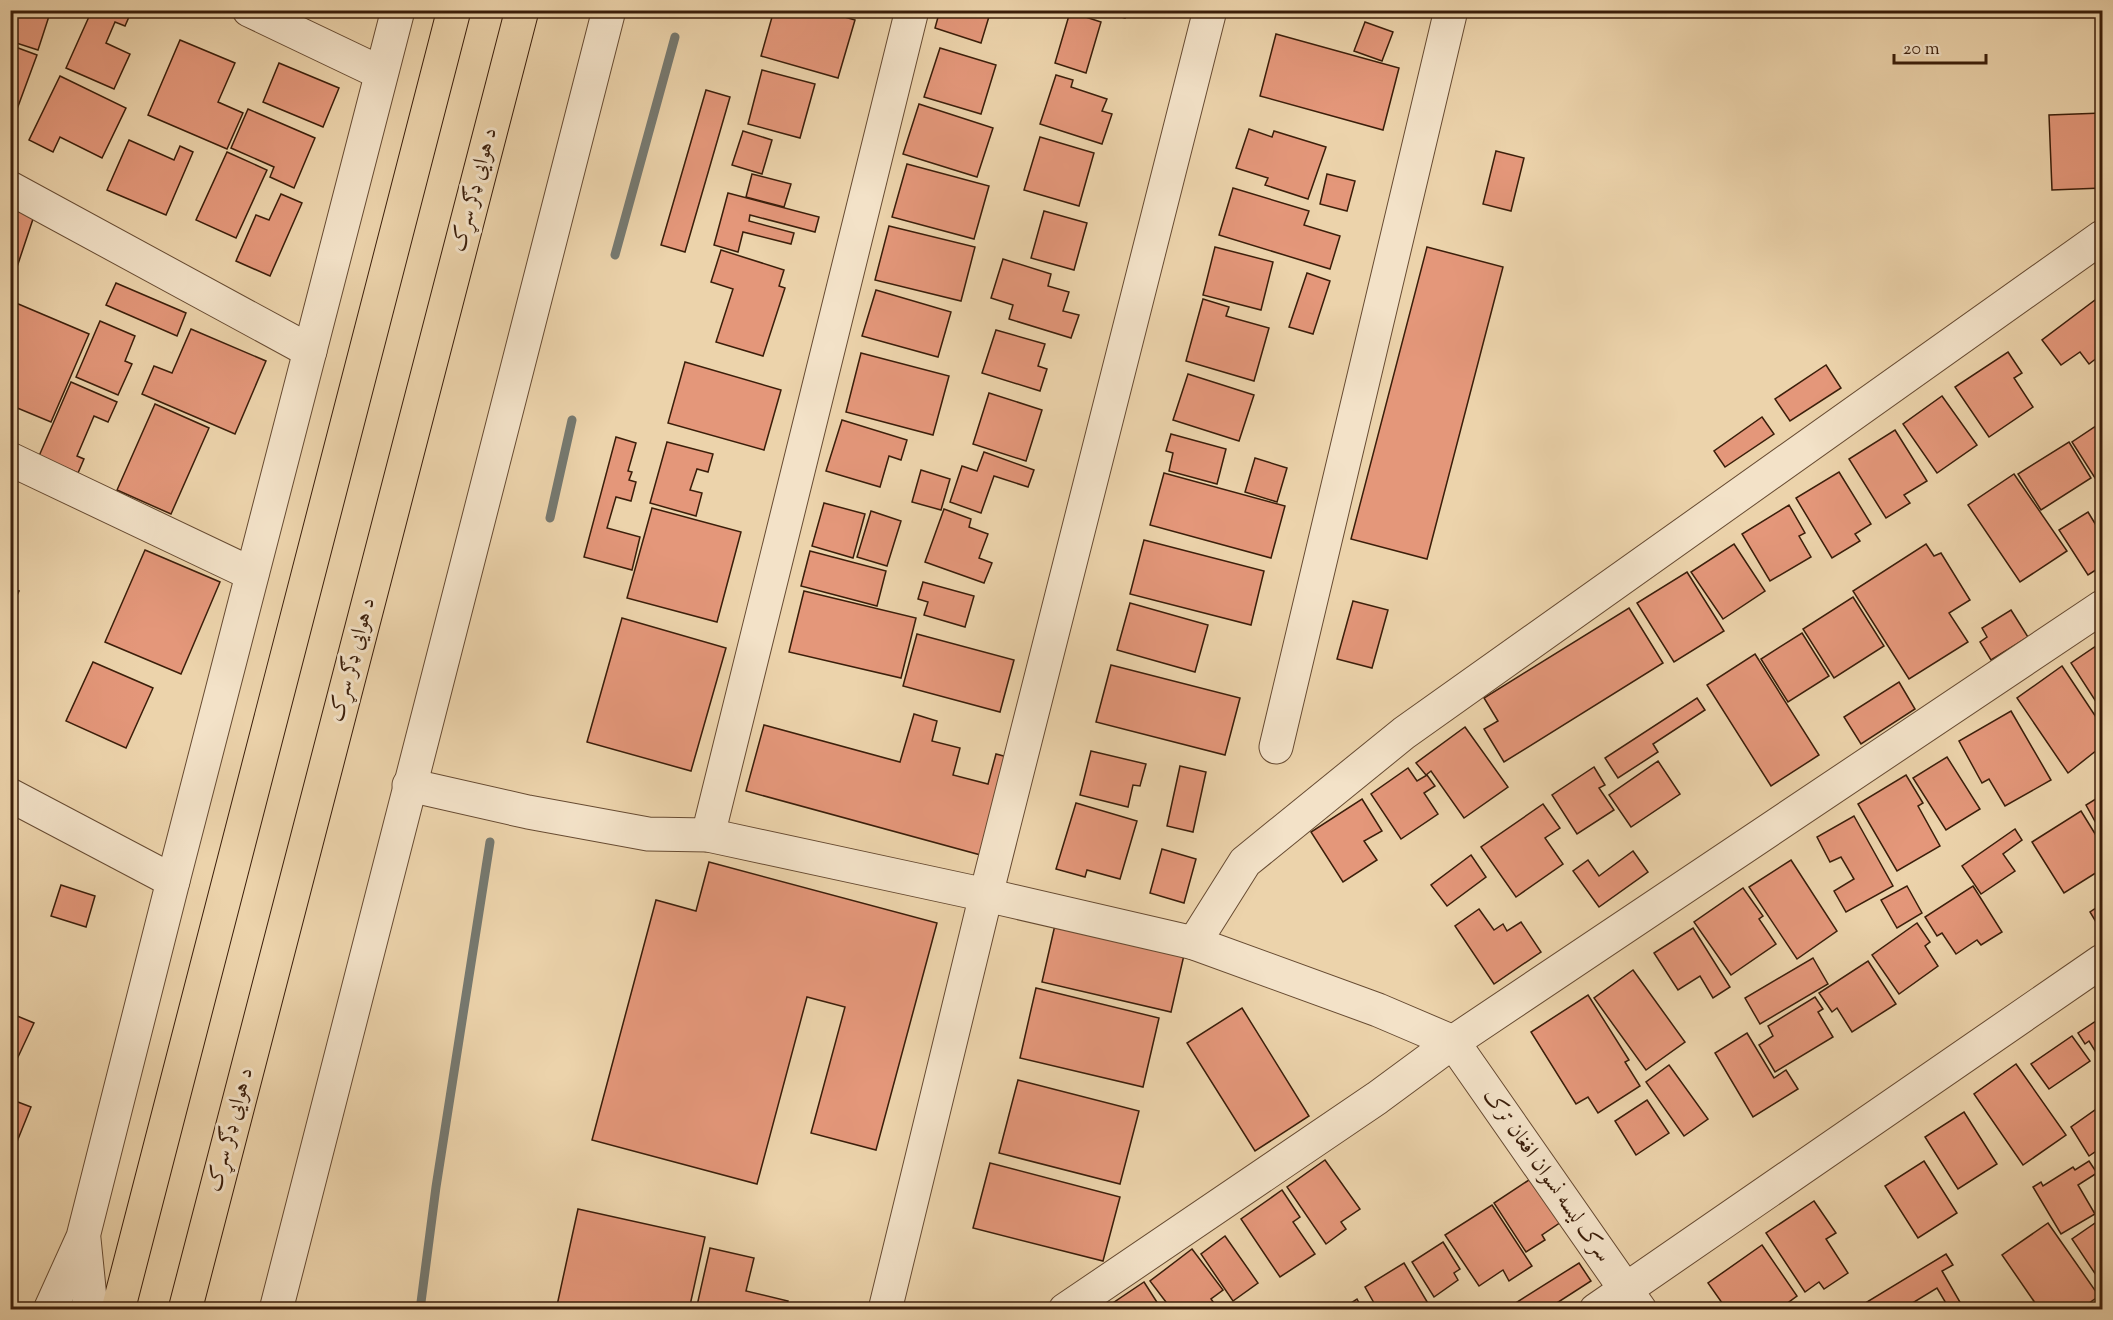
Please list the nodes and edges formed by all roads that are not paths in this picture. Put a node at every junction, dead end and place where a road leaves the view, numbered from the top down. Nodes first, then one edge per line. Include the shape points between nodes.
1 (249, 10) edge
2 (398, 10) edge
3 (454, 10) edge
4 (522, 10) edge
5 (609, 10) edge
6 (912, 10) edge
7 (1210, 10) edge
8 (1451, 10) edge
9 (381, 73) junction
10 (10, 188) edge
11 (2103, 237) edge
12 (310, 351) junction
13 (10, 459) edge
14 (252, 574) junction
15 (2103, 607) edge
16 (1276, 747) dead end
17 (409, 785) junction
18 (10, 795) edge
19 (708, 835) junction
20 (173, 881) junction
21 (986, 895) junction
22 (1194, 943) junction
23 (2103, 962) edge
24 (1453, 1042) junction
25 (83, 1237) junction
26 (1633, 1299) edge
27 (50, 1310) edge
28 (87, 1310) edge
29 (118, 1310) edge
30 (185, 1310) edge
31 (276, 1310) edge
32 (885, 1310) edge
33 (1065, 1310) edge
34 (1596, 1310) edge

1 - 9 street
2 - 9 street
3 - 29 main road
4 - 30 main road, د هوایی ډګر سړک
5 - 17 street
6 - 19 street
7 - 21 street
8 - 16 street
9 - 12 street
10 - 12 street
11 - 22 street via 1404,733 1245,862
12 - 14 street
13 - 14 street
14 - 20 street
15 - 24 street
17 - 19 street via 648,834
17 - 31 street
18 - 20 street
19 - 21 street
20 - 25 street
21 - 22 street
21 - 32 street
22 - 24 street via 1378,1010
23 - 26 street
24 - 26 street, سرک لیسه نسوان افغان‌ ترک
24 - 33 street
25 - 27 street
25 - 28 street via 90,1298
26 - 34 street

